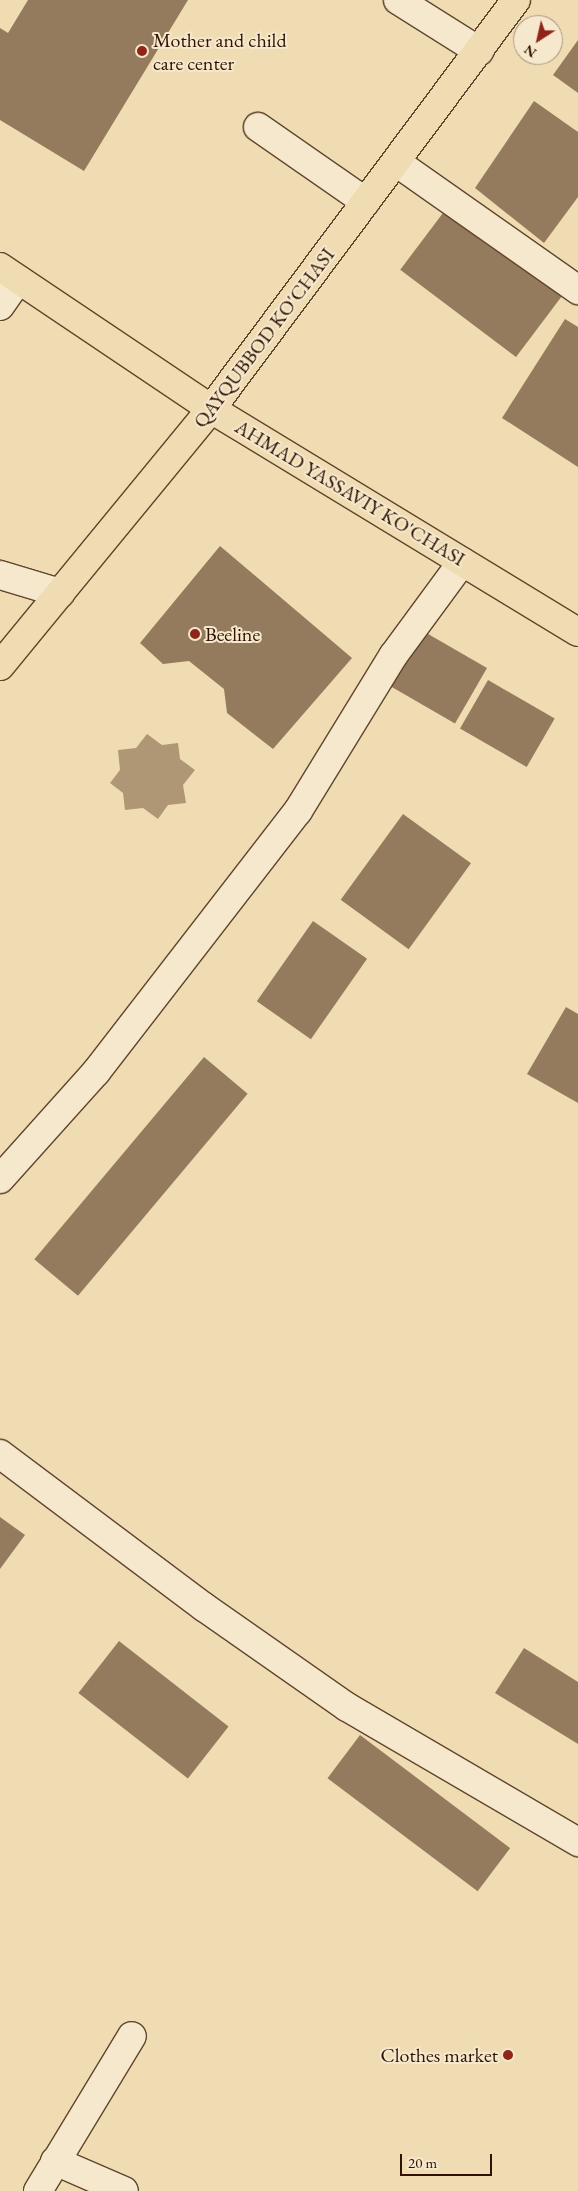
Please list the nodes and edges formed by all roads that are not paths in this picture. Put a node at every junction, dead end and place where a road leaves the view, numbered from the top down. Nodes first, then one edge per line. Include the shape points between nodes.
1 (398, 0) edge
2 (516, 0) edge
3 (479, 51) junction
4 (258, 126) dead end
5 (396, 162) junction
6 (366, 202) junction
7 (9, 274) edge
8 (578, 290) edge
9 (0, 306) edge
10 (211, 409) junction
11 (462, 562) junction
12 (0, 575) edge
13 (60, 593) junction
14 (578, 632) edge
15 (0, 666) edge
16 (0, 1179) edge
17 (0, 1454) edge
18 (578, 1842) edge
19 (132, 2036) dead end
20 (55, 2161) junction
21 (38, 2191) edge
22 (124, 2191) edge

1 - 3 street
2 - 3 main road, QAYQUBBOD KO'CHASI
3 - 5 main road, QAYQUBBOD KO'CHASI
4 - 6 street
5 - 6 main road, QAYQUBBOD KO'CHASI
5 - 8 street
6 - 10 main road, QAYQUBBOD KO'CHASI
7 - 9 street
7 - 10 main road, AHMAD YASSAVIY KO'CHASI
10 - 11 main road, AHMAD YASSAVIY KO'CHASI
10 - 13 main road, QAYQUBBOD KO'CHASI
11 - 14 main road, AHMAD YASSAVIY KO'CHASI
11 - 16 street via 393,656 298,811 96,1072
12 - 13 street
13 - 15 main road, QAYQUBBOD KO'CHASI
17 - 18 street via 204,1607 347,1707
19 - 20 street
20 - 21 street
20 - 22 street

